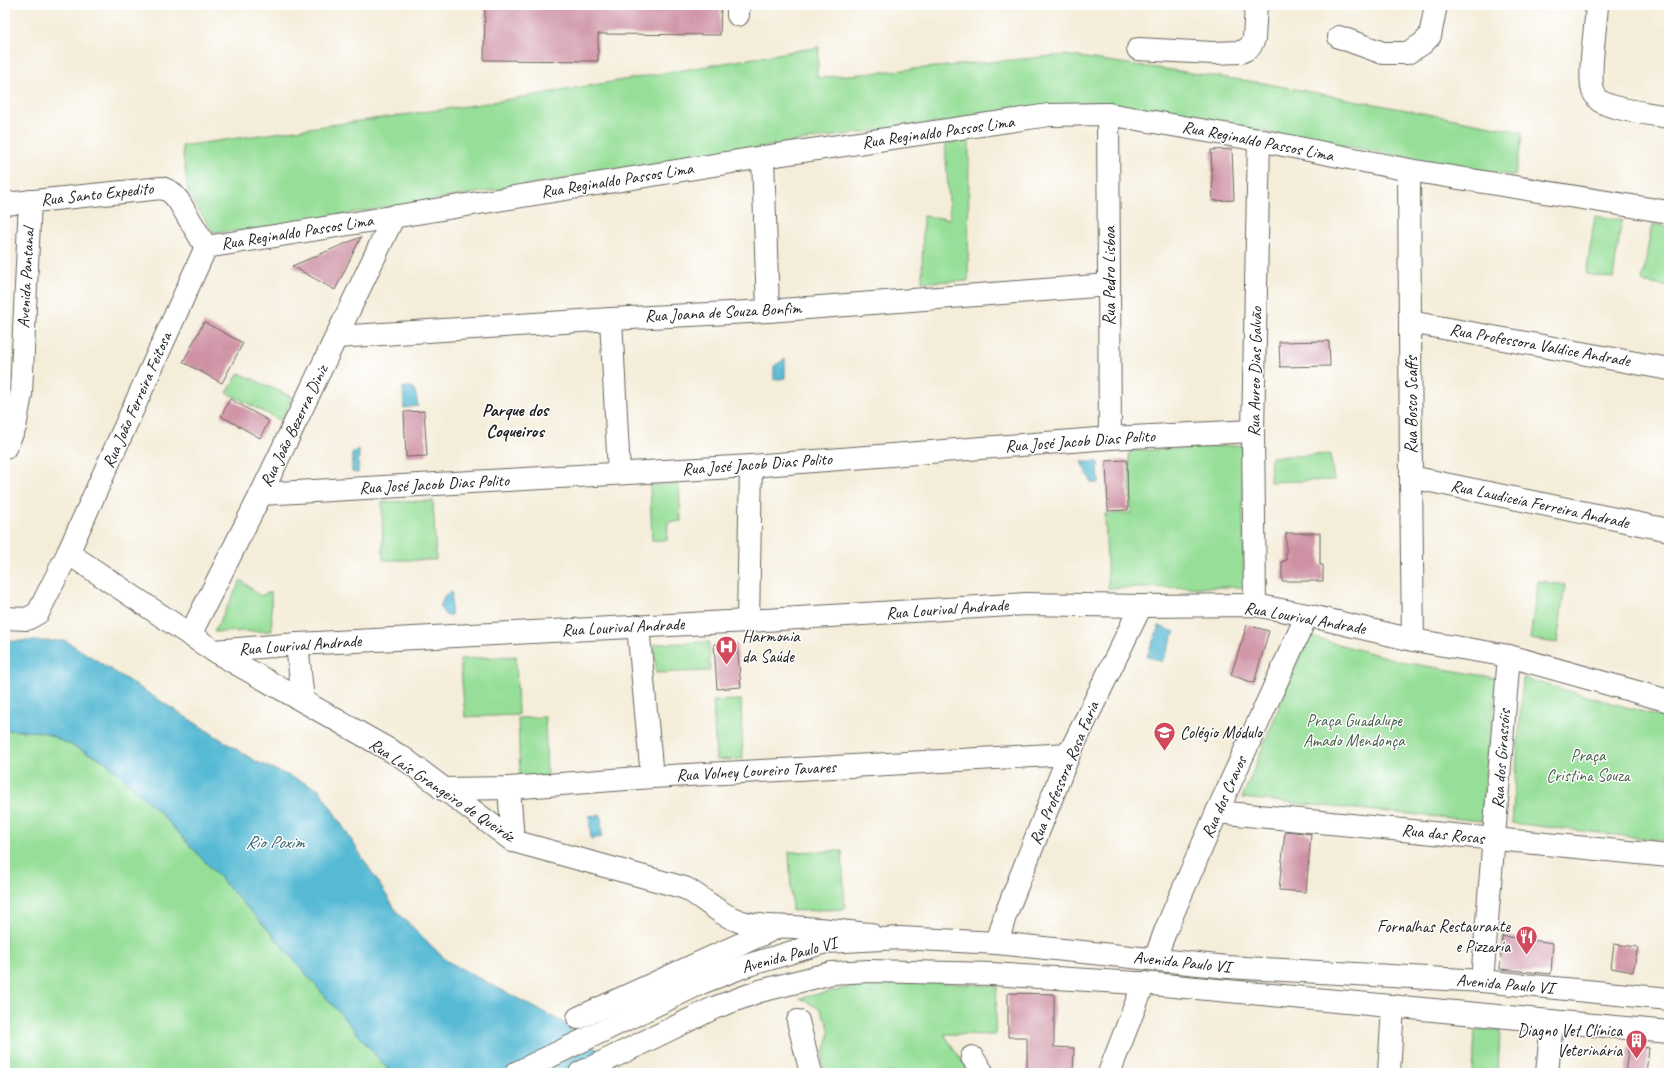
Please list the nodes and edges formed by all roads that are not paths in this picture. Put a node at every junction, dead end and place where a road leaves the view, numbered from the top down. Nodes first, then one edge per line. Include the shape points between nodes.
1 (1256, 5) edge
2 (1436, 5) edge
3 (1597, 5) edge
4 (1339, 37) dead end
5 (1138, 49) dead end
6 (1108, 114) junction
7 (1669, 117) edge
8 (1259, 140) junction
9 (763, 157) junction
10 (1409, 170) junction
11 (30, 201) junction
12 (5, 204) edge
13 (1669, 212) edge
14 (394, 216) junction
15 (206, 247) junction
16 (1109, 285) junction
17 (768, 310) junction
18 (611, 319) junction
19 (1410, 322) junction
20 (337, 337) junction
21 (1669, 369) edge
22 (1253, 431) junction
23 (1110, 438) junction
24 (5, 448) edge
25 (751, 466) junction
26 (619, 473) junction
27 (1411, 477) junction
28 (261, 494) junction
29 (1669, 530) edge
30 (68, 553) junction
31 (1255, 605) junction
32 (1141, 606) junction
33 (1307, 615) junction
34 (5, 618) edge
35 (748, 622) junction
36 (638, 626) junction
37 (190, 635) junction
38 (1414, 640) junction
39 (296, 644) junction
40 (214, 651) junction
41 (1509, 656) junction
42 (303, 701) junction
43 (1669, 701) edge
44 (1069, 754) junction
45 (652, 777) junction
46 (509, 788) junction
47 (442, 789) junction
48 (1217, 812) junction
49 (1495, 839) junction
50 (513, 841) junction
51 (1669, 856) edge
52 (778, 926) junction
53 (900, 938) junction
54 (997, 943) junction
55 (1155, 959) junction
56 (1482, 981) junction
57 (1144, 983) junction
58 (1669, 999) edge
59 (1393, 1006) junction
60 (578, 1018) dead end
61 (798, 1021) dead end
62 (1552, 1021) junction
63 (1669, 1032) edge
64 (516, 1073) edge
65 (580, 1073) edge
66 (811, 1073) edge
67 (1109, 1073) edge
68 (1389, 1073) edge
69 (1547, 1073) edge

1 - 5 street via 1254,39 1240,52
2 - 4 street via 1430,36 1407,53 1383,53
3 - 7 street via 1592,72 1596,96 1600,101 1612,106
6 - 8 street, Rua Reginaldo Passos Lima
6 - 9 street, Rua Reginaldo Passos Lima via 1049,115
6 - 16 street, Rua Pedro Lisboa
8 - 10 street, Rua Reginaldo Passos Lima
8 - 22 street, Rua Aureo Dias Galvão
9 - 14 street, Rua Reginaldo Passos Lima
9 - 17 street
10 - 13 street, Rua Reginaldo Passos Lima
10 - 19 street, Rua Bosco Scaffs
11 - 12 street, Rua Santo Expedito
11 - 15 street, Rua Santo Expedito via 162,188 171,192 178,200
11 - 24 street, Avenida Pantanal via 21,394 15,427
14 - 15 street, Rua Reginaldo Passos Lima
14 - 20 street, Rua João Bezerra Diniz
15 - 30 street, Rua João Ferreira Feitosa
16 - 17 street, Rua Joana de Souza Bonfim
16 - 23 street, Rua Pedro Lisboa
17 - 18 street, Rua Joana de Souza Bonfim
18 - 20 street, Rua Joana de Souza Bonfim
18 - 26 street
19 - 21 street, Rua Professora Valdice Andrade
19 - 27 street, Rua Bosco Scaffs
20 - 28 street, Rua João Bezerra Diniz
22 - 23 street, Rua José Jacob Dias Polito
22 - 31 street, Rua Aureo Dias Galvão
23 - 25 street, Rua José Jacob Dias Polito
25 - 26 street, Rua José Jacob Dias Polito
25 - 35 street
26 - 28 street, Rua José Jacob Dias Polito
27 - 29 street, Rua Laudiceia Ferreira Andrade
27 - 38 street, Rua Bosco Scaffs
28 - 37 street, Rua João Bezerra Diniz
30 - 34 street, Rua João Ferreira Feitosa via 38,613 27,619
30 - 37 street, Rua Laís Grangeiro de Queiróz
31 - 32 street, Rua Lourival Andrade
31 - 33 street, Rua Lourival Andrade
32 - 35 street, Rua Lourival Andrade via 1026,604
32 - 44 street, Rua Professora Rosa Faria
33 - 38 street, Rua Lourival Andrade
33 - 48 street, Rua dos Cravos
35 - 36 street, Rua Lourival Andrade
36 - 39 street, Rua Lourival Andrade
36 - 45 street
37 - 40 street, Rua Laís Grangeiro de Queiróz
38 - 41 street, Rua Lourival Andrade
39 - 40 street, Rua Lourival Andrade
39 - 42 street
40 - 42 street, Rua Laís Grangeiro de Queiróz
41 - 43 street, Rua Lourival Andrade
41 - 49 street, Rua dos Girassóis
42 - 47 street, Rua Laís Grangeiro de Queiróz via 402,757
44 - 45 street, Rua Volney Loureiro Tavares
44 - 54 street, Rua Professora Rosa Faria via 1005,916
45 - 46 street, Rua Volney Loureiro Tavares
46 - 47 street, Rua Volney Loureiro Tavares
46 - 50 street
47 - 50 street, Rua Laís Grangeiro de Queiróz
48 - 49 street, Rua das Rosas
48 - 55 street, Rua dos Cravos
49 - 51 street, Rua das Rosas
49 - 56 street, Rua dos Girassóis
50 - 52 street, Rua Laís Grangeiro de Queiróz via 685,888 726,916 750,924
52 - 53 street, Rua Laís Grangeiro de Queiróz via 832,929
52 - 60 street
53 - 54 street, Avenida Paulo VI
53 - 64 street, Avenida Paulo VI via 826,942 745,966 701,983
54 - 55 street, Avenida Paulo VI
55 - 56 street, Avenida Paulo VI via 1227,967
56 - 58 street, Avenida Paulo VI
57 - 59 street, Avenida Paulo VI
57 - 65 street, Avenida Paulo VI via 992,974 869,971 832,973 760,991 714,1008
57 - 67 street
59 - 62 street, Avenida Paulo VI
59 - 68 street
61 - 66 street
62 - 63 street, Avenida Paulo VI
62 - 69 street

